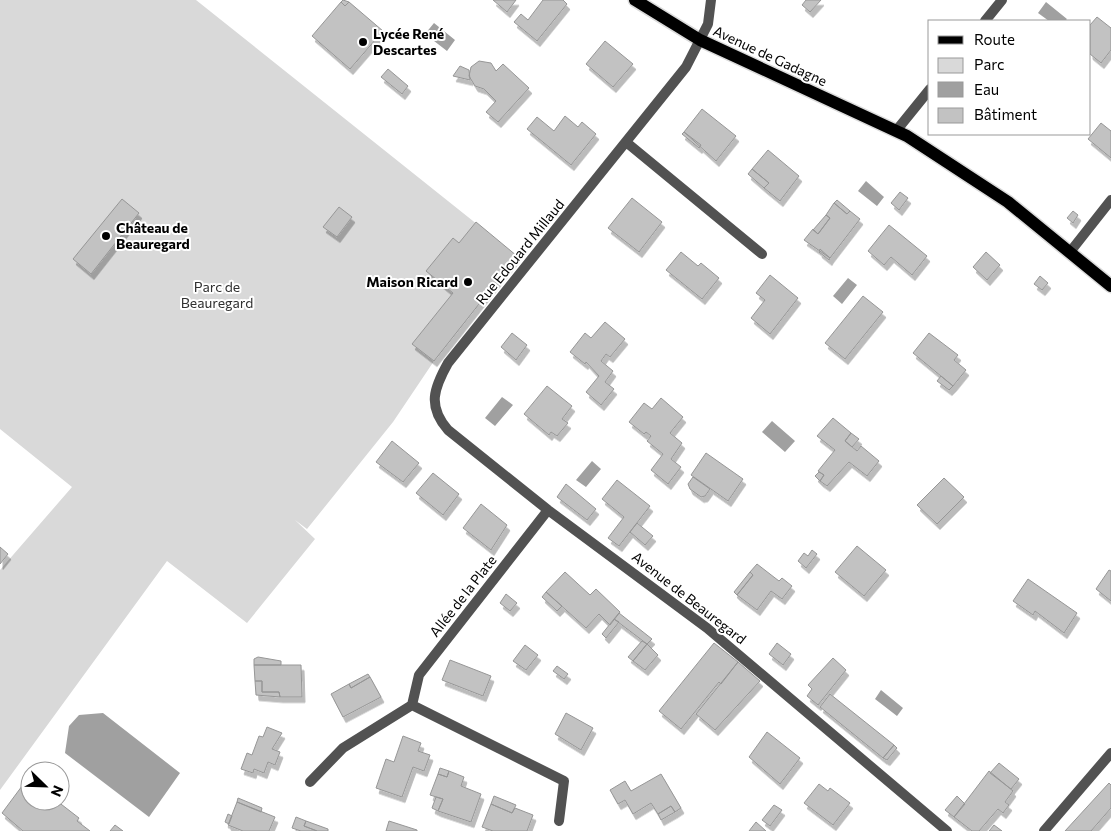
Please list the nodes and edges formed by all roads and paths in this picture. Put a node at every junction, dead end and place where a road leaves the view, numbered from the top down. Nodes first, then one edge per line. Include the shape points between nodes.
1 (635, 0) edge
2 (1002, 0) edge
3 (710, 2) edge
4 (986, 20) edge
5 (700, 40) junction
6 (928, 91) edge
7 (896, 131) junction
8 (626, 142) junction
9 (1111, 200) edge
10 (1070, 252) junction
11 (762, 254) dead end
12 (1111, 286) edge
13 (438, 381) joint
14 (548, 510) junction
15 (412, 705) junction
16 (1111, 753) edge
17 (310, 782) dead end
18 (560, 821) dead end
19 (947, 831) edge
20 (1044, 831) edge

1 - 5 main road, Avenue de Gadagne
2 - 4 street
3 - 5 street, Rue Edouard Millaud via 708,24
5 - 7 main road, Avenue de Gadagne
5 - 8 street, Rue Edouard Millaud via 686,67
6 - 7 street
7 - 10 main road, Avenue de Gadagne via 1008,202
8 - 11 street
8 - 13 street, Rue Edouard Millaud via 448,363
9 - 10 street
10 - 12 main road, Avenue de Gadagne
13 - 14 street, Avenue de Beauregard via 434,403 438,418 448,430
14 - 15 street, Allée de la Plate via 419,676
14 - 19 street, Avenue de Beauregard via 707,628
15 - 17 street via 343,748
15 - 18 street via 564,781
16 - 20 street

